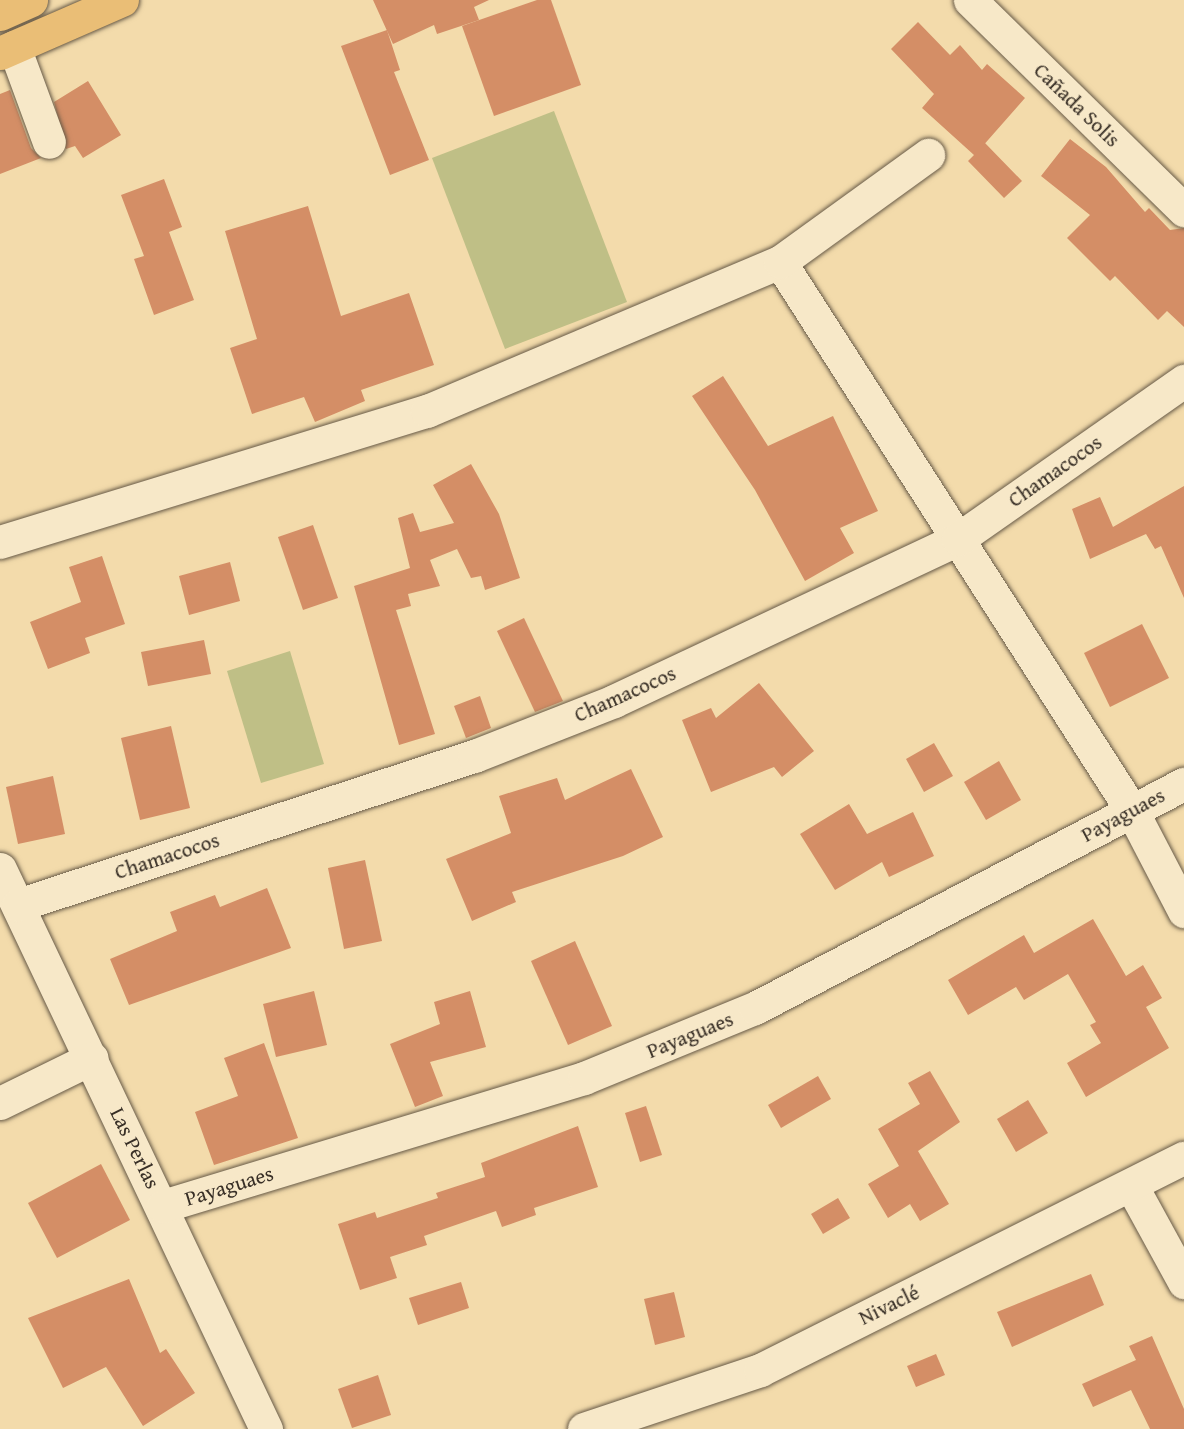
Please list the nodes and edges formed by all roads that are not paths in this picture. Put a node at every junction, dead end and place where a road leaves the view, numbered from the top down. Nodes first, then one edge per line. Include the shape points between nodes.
1 (31, 0) edge
2 (122, 0) edge
3 (970, 0) edge
4 (84, 8) edge
5 (0, 14) edge
6 (7, 50) edge
7 (49, 142) dead end
8 (928, 155) dead end
9 (1184, 210) edge
10 (780, 262) junction
11 (1184, 381) edge
12 (958, 539) junction
13 (0, 542) edge
14 (1184, 784) edge
15 (1132, 811) junction
16 (0, 868) edge
17 (18, 905) junction
18 (1184, 911) edge
19 (92, 1058) junction
20 (0, 1102) edge
21 (1184, 1158) edge
22 (1131, 1185) junction
23 (163, 1206) junction
24 (1184, 1282) edge
25 (266, 1429) edge
26 (584, 1429) edge

1 - 5 main road
2 - 4 main road
3 - 9 street, Cañada Solis
4 - 6 main road
6 - 7 street
8 - 10 street
10 - 12 street
10 - 13 street via 427,411
11 - 12 street, Chamacocos
12 - 15 street
12 - 17 street, Chamacocos via 614,700 485,752
14 - 15 street, Payaguaes
15 - 18 street
15 - 23 street, Payaguaes via 755,1008 584,1078
16 - 17 street, Las Perlas
17 - 19 street, Las Perlas
19 - 20 street
19 - 23 street, Las Perlas
21 - 22 street, Nivaclé
22 - 24 street
22 - 26 street, Nivaclé via 760,1370
23 - 25 street, Las Perlas

